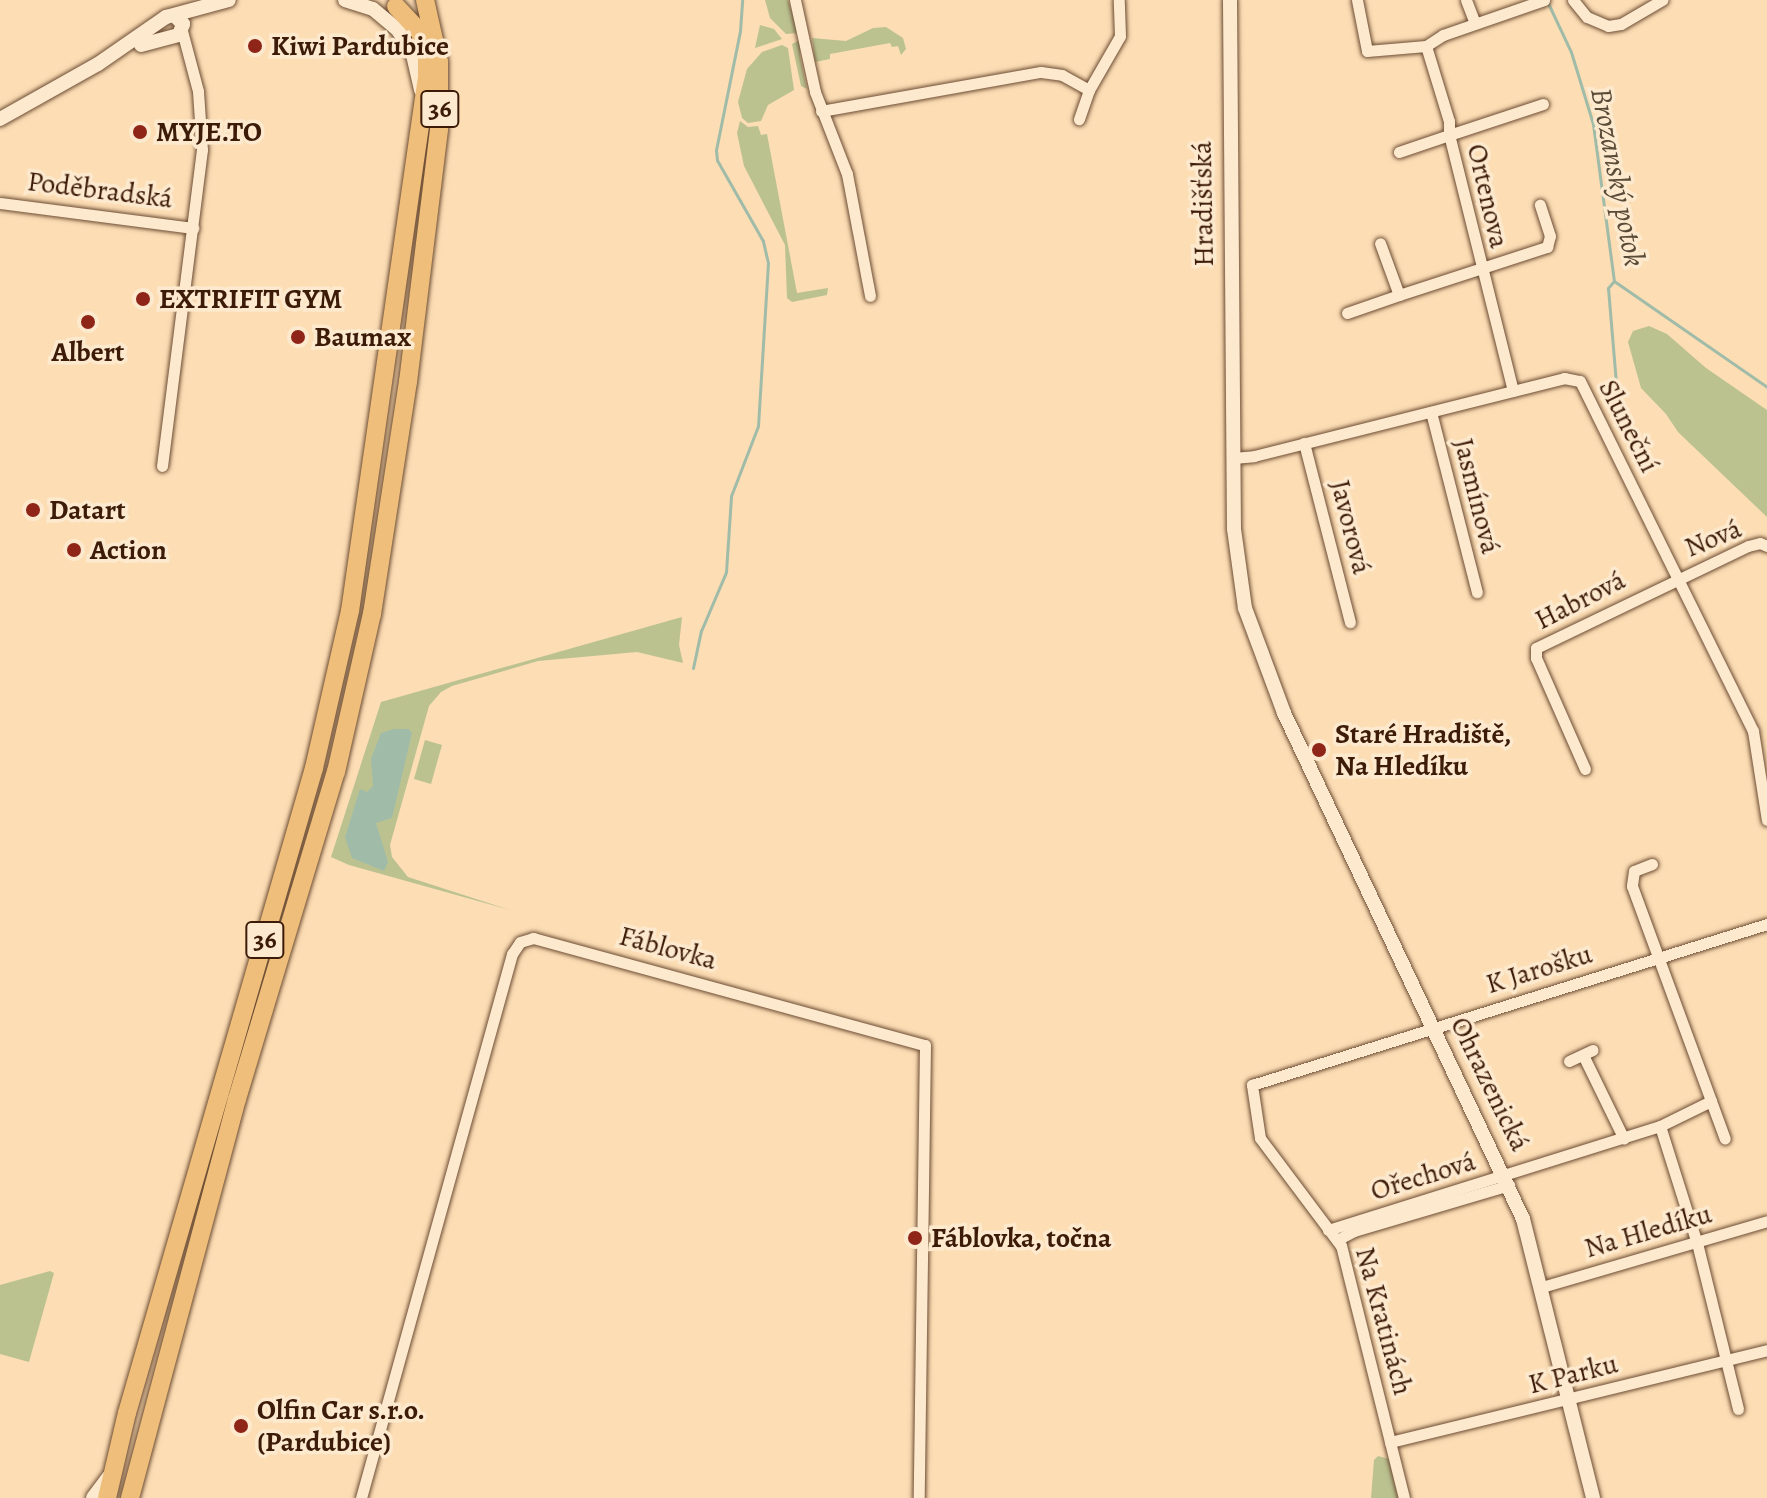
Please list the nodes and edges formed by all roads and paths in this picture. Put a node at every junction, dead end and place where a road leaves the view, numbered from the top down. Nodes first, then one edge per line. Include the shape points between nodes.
1 (227, 0) edge
2 (345, 0) edge
3 (422, 0) edge
4 (795, 0) edge
5 (1119, 0) edge
6 (1230, 0) edge
7 (1357, 0) edge
8 (1466, 0) edge
9 (1573, 0) edge
10 (1662, 0) edge
11 (391, 3) edge
12 (1538, 3) edge
13 (1475, 23) junction
14 (173, 29) junction
15 (1426, 46) junction
16 (1089, 90) junction
17 (1543, 104) dead end
18 (821, 111) junction
19 (423, 117) junction
20 (0, 119) edge
21 (1079, 119) dead end
22 (1449, 135) junction
23 (1399, 152) dead end
24 (0, 203) edge
25 (1540, 205) dead end
26 (193, 228) junction
27 (1380, 243) dead end
28 (1480, 268) junction
29 (1399, 295) junction
30 (870, 296) dead end
31 (1347, 313) dead end
32 (1513, 391) junction
33 (1431, 412) junction
34 (1304, 443) junction
35 (1233, 458) junction
36 (162, 466) dead end
37 (1767, 546) edge
38 (1677, 578) junction
39 (1477, 592) dead end
40 (1350, 622) dead end
41 (1585, 769) dead end
42 (1767, 820) edge
43 (1652, 864) dead end
44 (1767, 924) edge
45 (1658, 958) junction
46 (1435, 1027) junction
47 (1569, 1061) dead end
48 (1711, 1101) junction
49 (1660, 1126) junction
50 (1624, 1139) junction
51 (1725, 1139) dead end
52 (1507, 1180) junction
53 (1767, 1221) edge
54 (1328, 1230) junction
55 (1337, 1240) junction
56 (1697, 1243) junction
57 (1542, 1287) junction
58 (1767, 1350) edge
59 (1726, 1360) junction
60 (1569, 1400) junction
61 (1738, 1409) dead end
62 (1390, 1442) junction
63 (113, 1472) junction
64 (94, 1498) edge
65 (107, 1498) edge
66 (130, 1498) edge
67 (361, 1498) edge
68 (919, 1498) edge
69 (1404, 1498) edge
70 (1593, 1498) edge

1 - 14 street
2 - 19 street via 382,15 404,38 419,78
3 - 11 main road, 36 via 409,6
3 - 66 main road, 36 via 439,62 440,121 393,488 363,663 336,772 201,1228
4 - 18 street
5 - 16 street via 1120,36
6 - 35 street, Hradišťská
7 - 15 street via 1367,51
8 - 13 street
9 - 10 street via 1602,25 1621,24
11 - 19 main road, 36 via 416,25 426,48
12 - 13 street
13 - 15 street
14 - 20 street
14 - 26 street, Poděbradská via 195,77 203,138
15 - 22 street, Ortenova
16 - 18 street via 1062,75 1022,73
16 - 21 street
17 - 22 street, Ortenova
18 - 30 street via 847,174
19 - 63 main road, 36 via 359,562 331,701
22 - 23 street, Ortenova
22 - 28 street, Ortenova
24 - 26 street, Poděbradská
25 - 28 street, Ortenova via 1549,244
26 - 36 street, Poděbradská
27 - 29 street
28 - 29 street, Ortenova
28 - 32 street, Ortenova
29 - 31 street, Ortenova
32 - 33 street, Sluneční
32 - 38 street, Sluneční via 1564,378 1580,381
33 - 34 street, Sluneční
33 - 39 street, Jasmínová
34 - 35 street, Sluneční
34 - 40 street, Javorová
35 - 46 street, Ohrazenická via 1240,585 1258,649
37 - 38 street, Nová via 1754,544
38 - 41 street, Habrová via 1536,648
38 - 42 street, Sluneční via 1755,736
43 - 45 street via 1634,871 1631,880
44 - 45 street, K Jarošku
45 - 46 street, K Jarošku
45 - 48 street
46 - 52 street, Ohrazenická
46 - 54 street, Na Kratinách via 1252,1085 1260,1138
47 - 50 street via 1588,1052
48 - 49 street, Ořechová
48 - 51 street
49 - 50 street, Ořechová
49 - 56 street
50 - 52 street, Ořechová
52 - 54 street, Ořechová
52 - 55 street, Ořechová
52 - 57 street, Ohrazenická
53 - 56 street, Na Hledíku
54 - 55 street, Na Kratinách
55 - 62 street, Na Kratinách
56 - 57 street, Na Hledíku
56 - 59 street
57 - 60 street, Ohrazenická
58 - 59 street, K Parku
59 - 60 street, K Parku
59 - 61 street
60 - 62 street, K Parku
60 - 70 street, Ohrazenická
62 - 69 street, Na Kratinách
63 - 64 main road
63 - 65 main road, 36
67 - 68 street, Fáblovka via 512,954 520,942 533,938 925,1045

